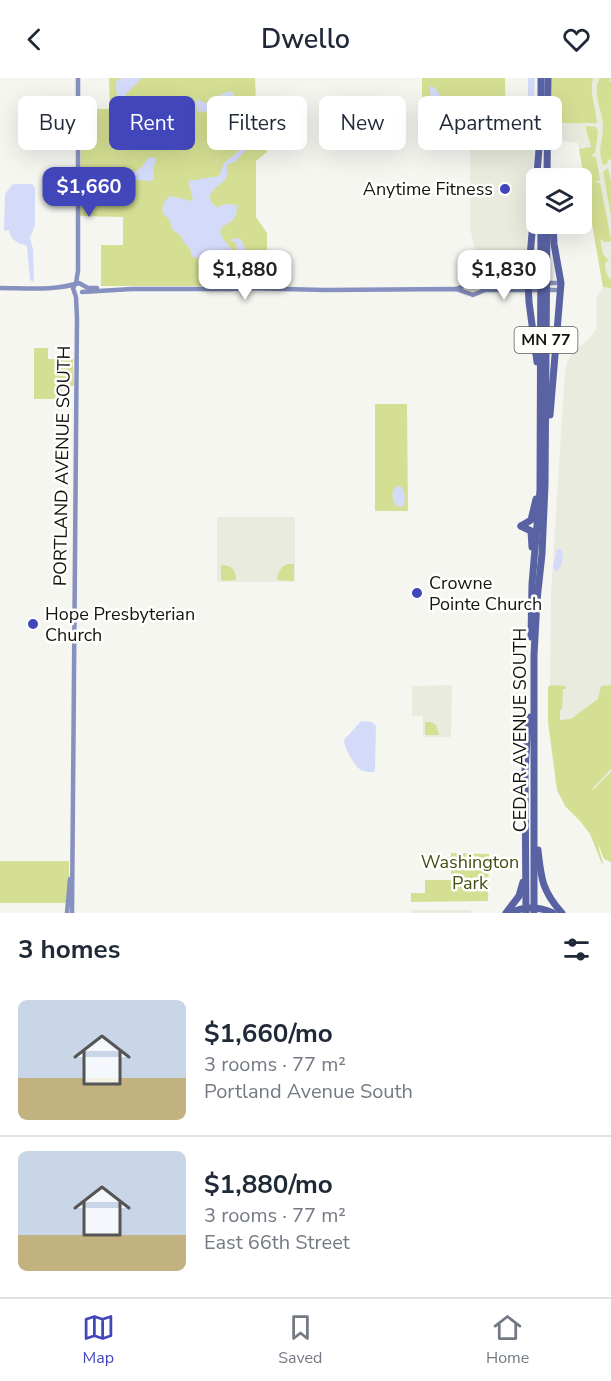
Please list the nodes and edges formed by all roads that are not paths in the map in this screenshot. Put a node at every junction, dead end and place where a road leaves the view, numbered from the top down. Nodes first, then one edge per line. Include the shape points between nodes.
1 (78, 78) edge
2 (541, 78) edge
3 (549, 78) edge
4 (542, 96) edge
5 (547, 96) edge
6 (550, 96) edge
7 (542, 150) edge
8 (543, 150) edge
9 (546, 150) edge
10 (542, 168) edge
11 (547, 168) edge
12 (541, 234) edge
13 (546, 234) edge
14 (554, 234) edge
15 (78, 271) junction
16 (75, 284) junction
17 (82, 284) junction
18 (468, 285) junction
19 (477, 286) junction
20 (557, 286) junction
21 (531, 287) junction
22 (0, 289) edge
23 (132, 289) junction
24 (456, 289) junction
25 (74, 291) junction
26 (82, 292) junction
27 (467, 292) junction
28 (477, 293) junction
29 (77, 316) junction
30 (540, 409) junction
31 (546, 456) junction
32 (540, 476) junction
33 (532, 584) junction
34 (530, 717) junction
35 (535, 811) junction
36 (72, 868) junction
37 (528, 888) junction
38 (509, 911) edge
39 (67, 913) edge
40 (72, 913) edge
41 (530, 913) edge
42 (553, 913) edge
43 (562, 913) edge

1 - 15 main road
2 - 4 highway
3 - 5 highway
3 - 6 highway
7 - 21 highway
8 - 10 highway
9 - 11 highway
12 - 30 highway, CEDAR AVENUE SOUTH / MN 77
13 - 31 highway, CEDAR AVENUE SOUTH / MN 77
14 - 20 highway
15 - 16 main road
15 - 17 main road
16 - 17 main road
16 - 22 main road
16 - 25 main road
17 - 23 main road via 89,288
17 - 26 main road
18 - 19 main road
18 - 24 main road
18 - 27 main road
19 - 21 main road via 510,283
19 - 28 main road
20 - 21 main road
20 - 31 highway
21 - 28 main road
21 - 30 highway
22 - 25 main road
23 - 24 main road
23 - 26 main road
24 - 27 main road
25 - 26 main road
25 - 29 main road, PORTLAND AVENUE SOUTH
26 - 29 main road, PORTLAND AVENUE SOUTH
27 - 28 main road
29 - 36 main road, PORTLAND AVENUE SOUTH
30 - 32 highway, CEDAR AVENUE SOUTH / MN 77
31 - 35 highway, CEDAR AVENUE SOUTH / MN 77 via 534,655
32 - 33 highway, CEDAR AVENUE SOUTH / MN 77
32 - 33 highway via 532,518 521,526 532,535
33 - 34 highway, CEDAR AVENUE SOUTH / MN 77
34 - 37 highway, CEDAR AVENUE SOUTH / MN 77
34 - 37 highway via 525,770
35 - 37 highway, CEDAR AVENUE SOUTH / MN 77
35 - 43 highway via 543,884
36 - 39 main road, PORTLAND AVENUE SOUTH
36 - 40 main road, PORTLAND AVENUE SOUTH
37 - 38 highway
37 - 41 highway
38 - 42 highway via 535,907

